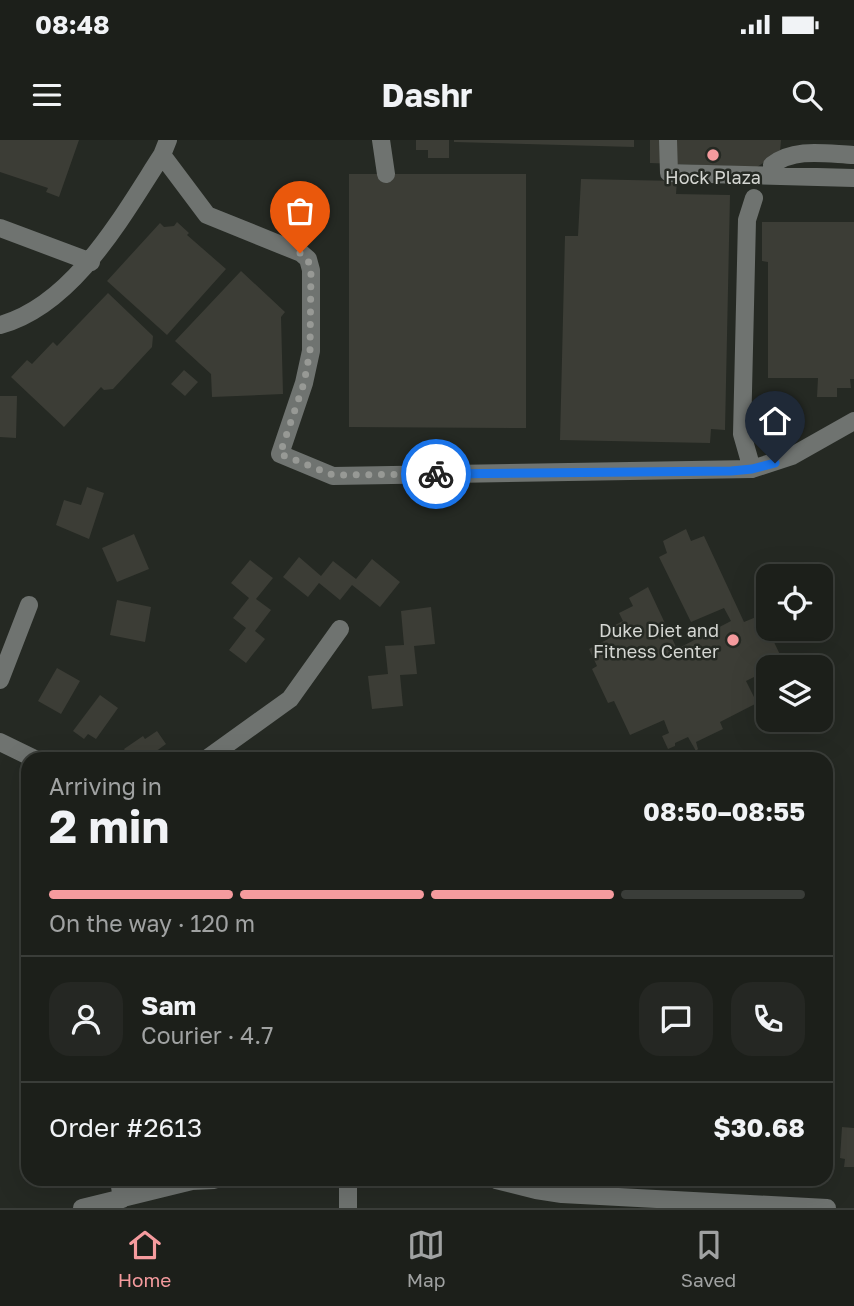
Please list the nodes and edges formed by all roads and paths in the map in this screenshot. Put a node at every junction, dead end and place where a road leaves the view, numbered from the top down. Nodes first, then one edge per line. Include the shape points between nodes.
1 (381, 140) edge
2 (668, 140) edge
3 (165, 147) edge
4 (854, 155) edge
5 (772, 165) dead end
6 (386, 174) dead end
7 (854, 178) edge
8 (754, 198) dead end
9 (0, 228) edge
10 (91, 262) junction
11 (0, 325) edge
12 (854, 421) edge
13 (752, 469) junction
14 (29, 605) dead end
15 (340, 629) dead end
16 (0, 680) edge
17 (0, 741) edge
18 (21, 752) edge
19 (216, 752) edge
20 (120, 1186) edge
21 (169, 1186) edge
22 (348, 1186) edge
23 (520, 1186) edge
24 (590, 1187) edge
25 (122, 1199) junction
26 (82, 1208) edge
27 (348, 1208) edge
28 (827, 1208) edge

1 - 6 street
2 - 7 street via 669,173
3 - 10 street
3 - 13 street via 207,215 308,260 310,351 280,454 333,475
4 - 5 street via 799,153
8 - 13 street via 747,220 742,434
9 - 10 street
10 - 11 street via 46,302
12 - 13 street via 792,456
14 - 16 street
15 - 19 street via 290,699
17 - 18 street
20 - 25 street
21 - 25 street
22 - 27 street
23 - 24 street via 536,1190
24 - 28 street
25 - 26 street

